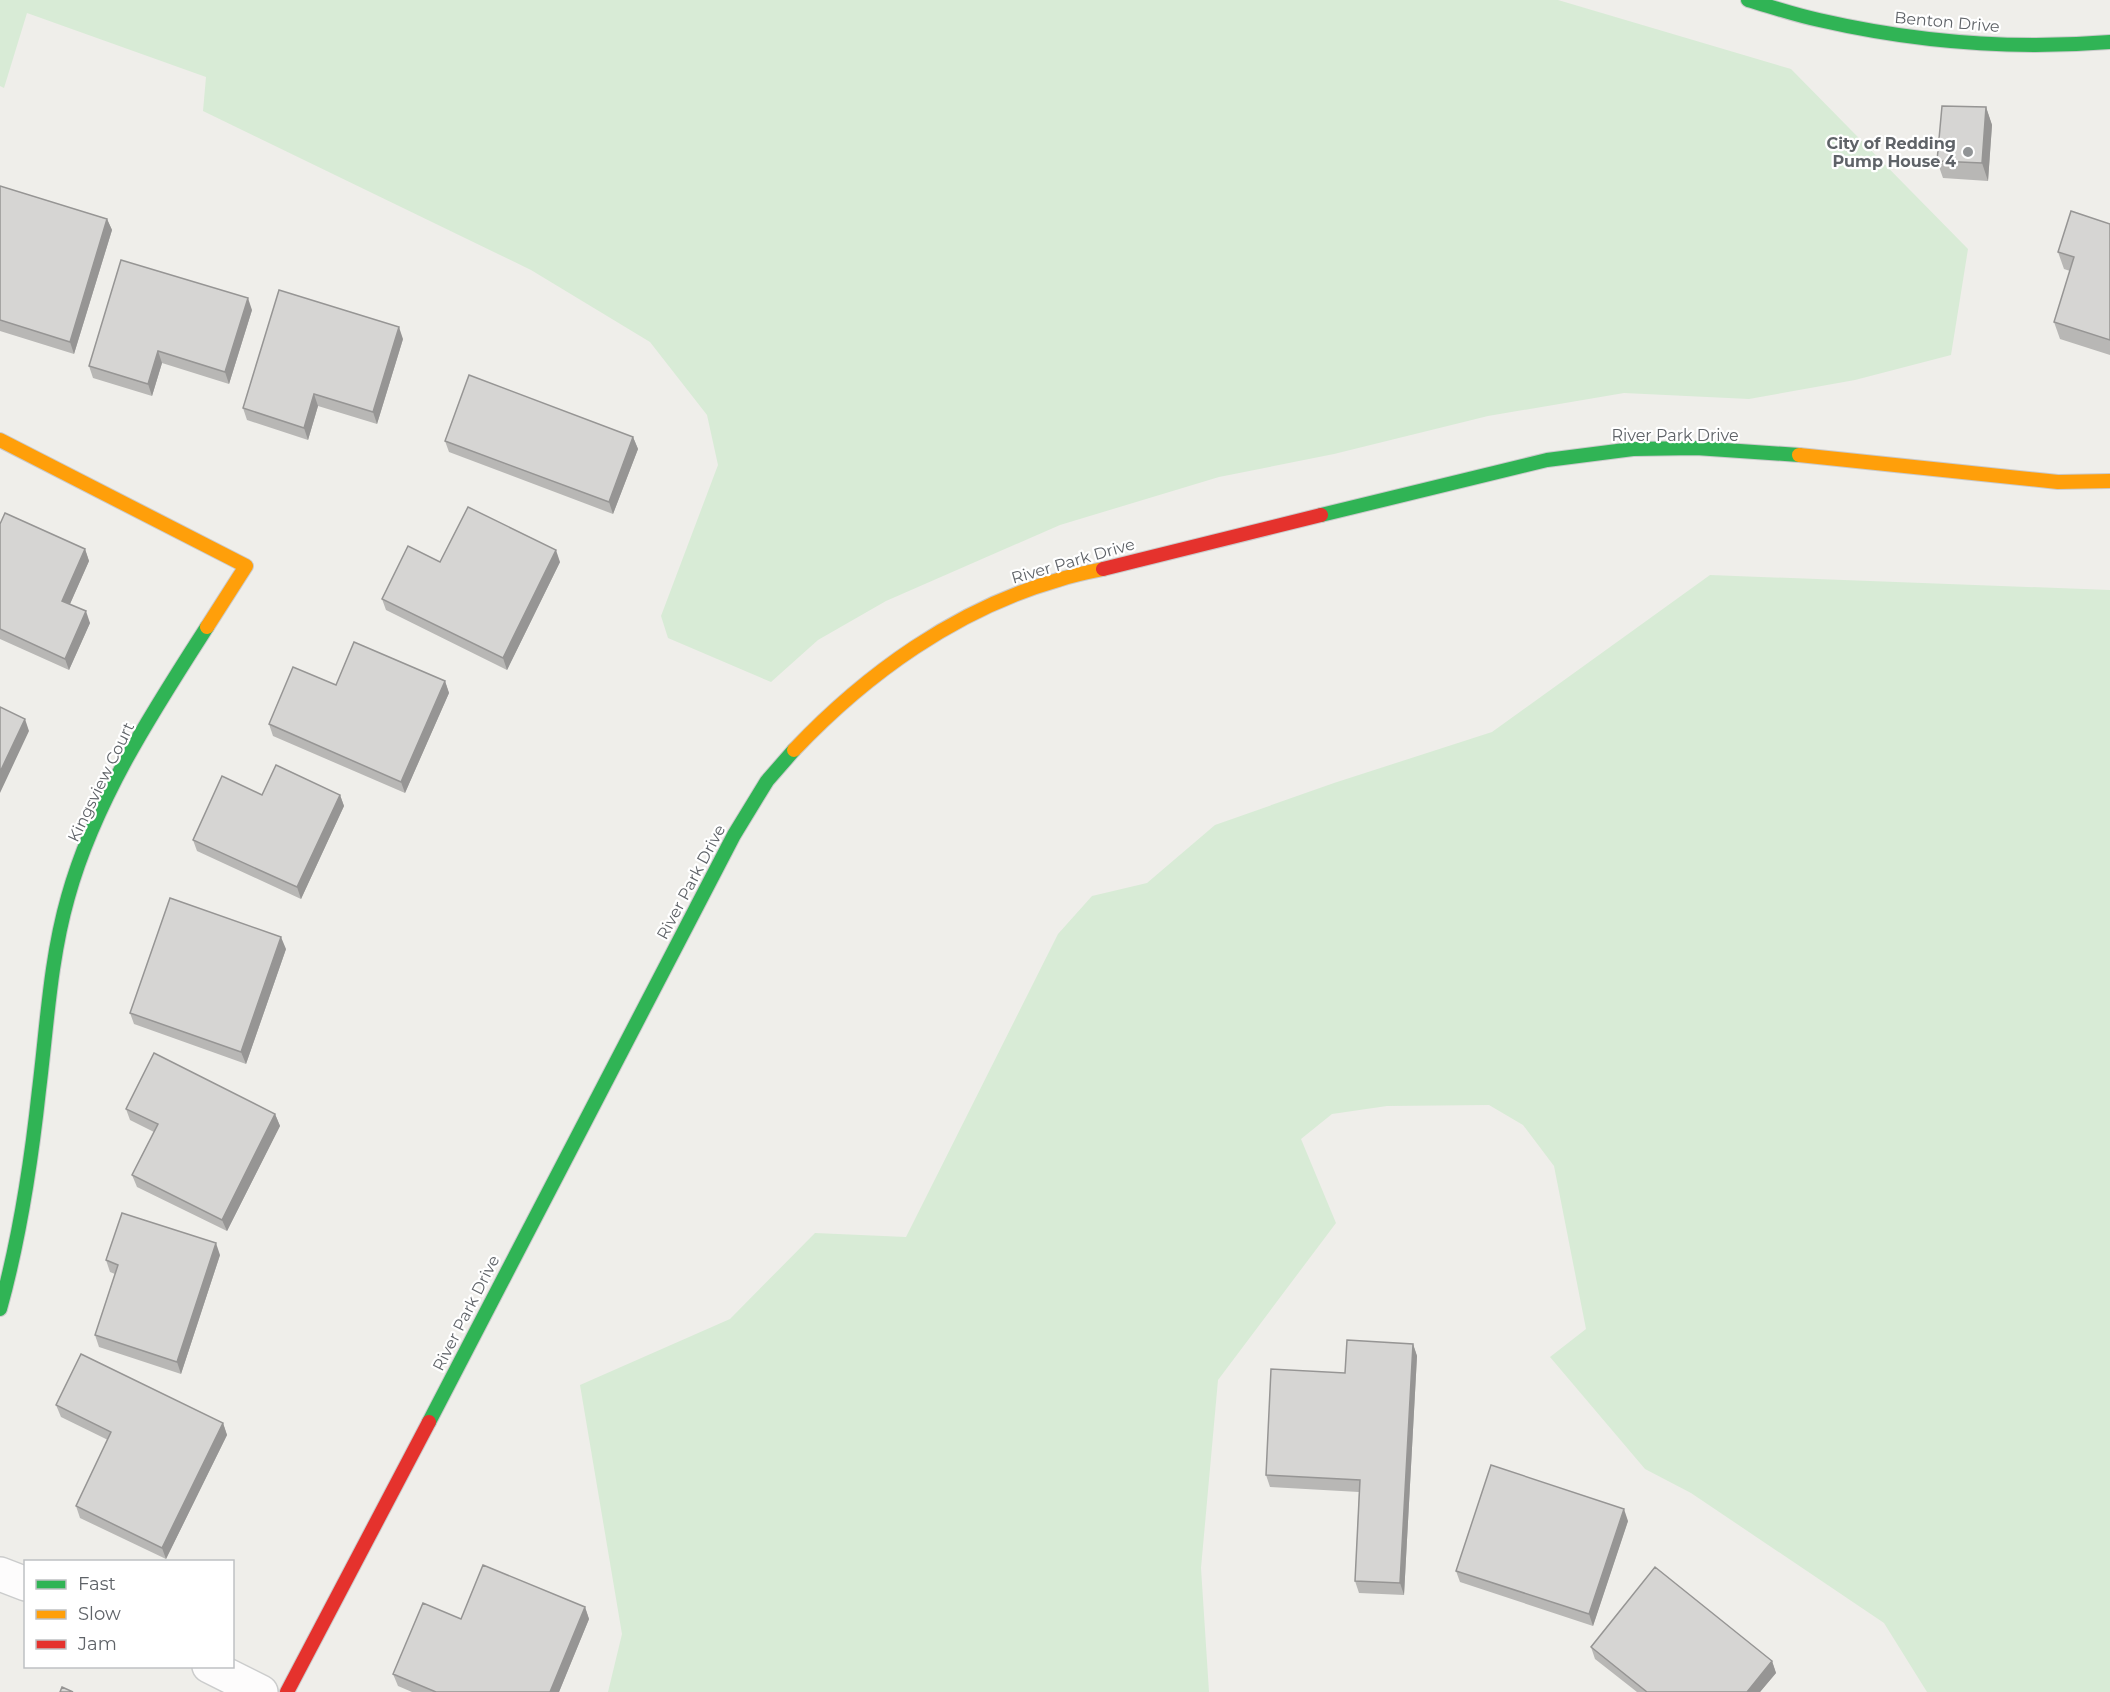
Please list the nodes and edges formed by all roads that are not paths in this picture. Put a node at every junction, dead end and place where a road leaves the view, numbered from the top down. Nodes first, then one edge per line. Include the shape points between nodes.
1 (1748, 0) edge
2 (2110, 42) edge
3 (0, 440) edge
4 (2110, 481) edge
5 (0, 1309) edge
6 (0, 1574) edge
7 (24, 1583) edge
8 (213, 1668) edge
9 (261, 1692) edge
10 (287, 1692) edge

1 - 2 street, Benton Drive via 1826,22 1970,45
3 - 5 street, Kingsview Court via 246,566 128,758 94,825 73,882 56,945 20,1223
4 - 10 street, River Park Drive via 2058,482 1696,448 1633,449 1547,460 1057,580 984,608 884,667 834,708 797,747 763,786 734,835
6 - 7 street
8 - 9 street

